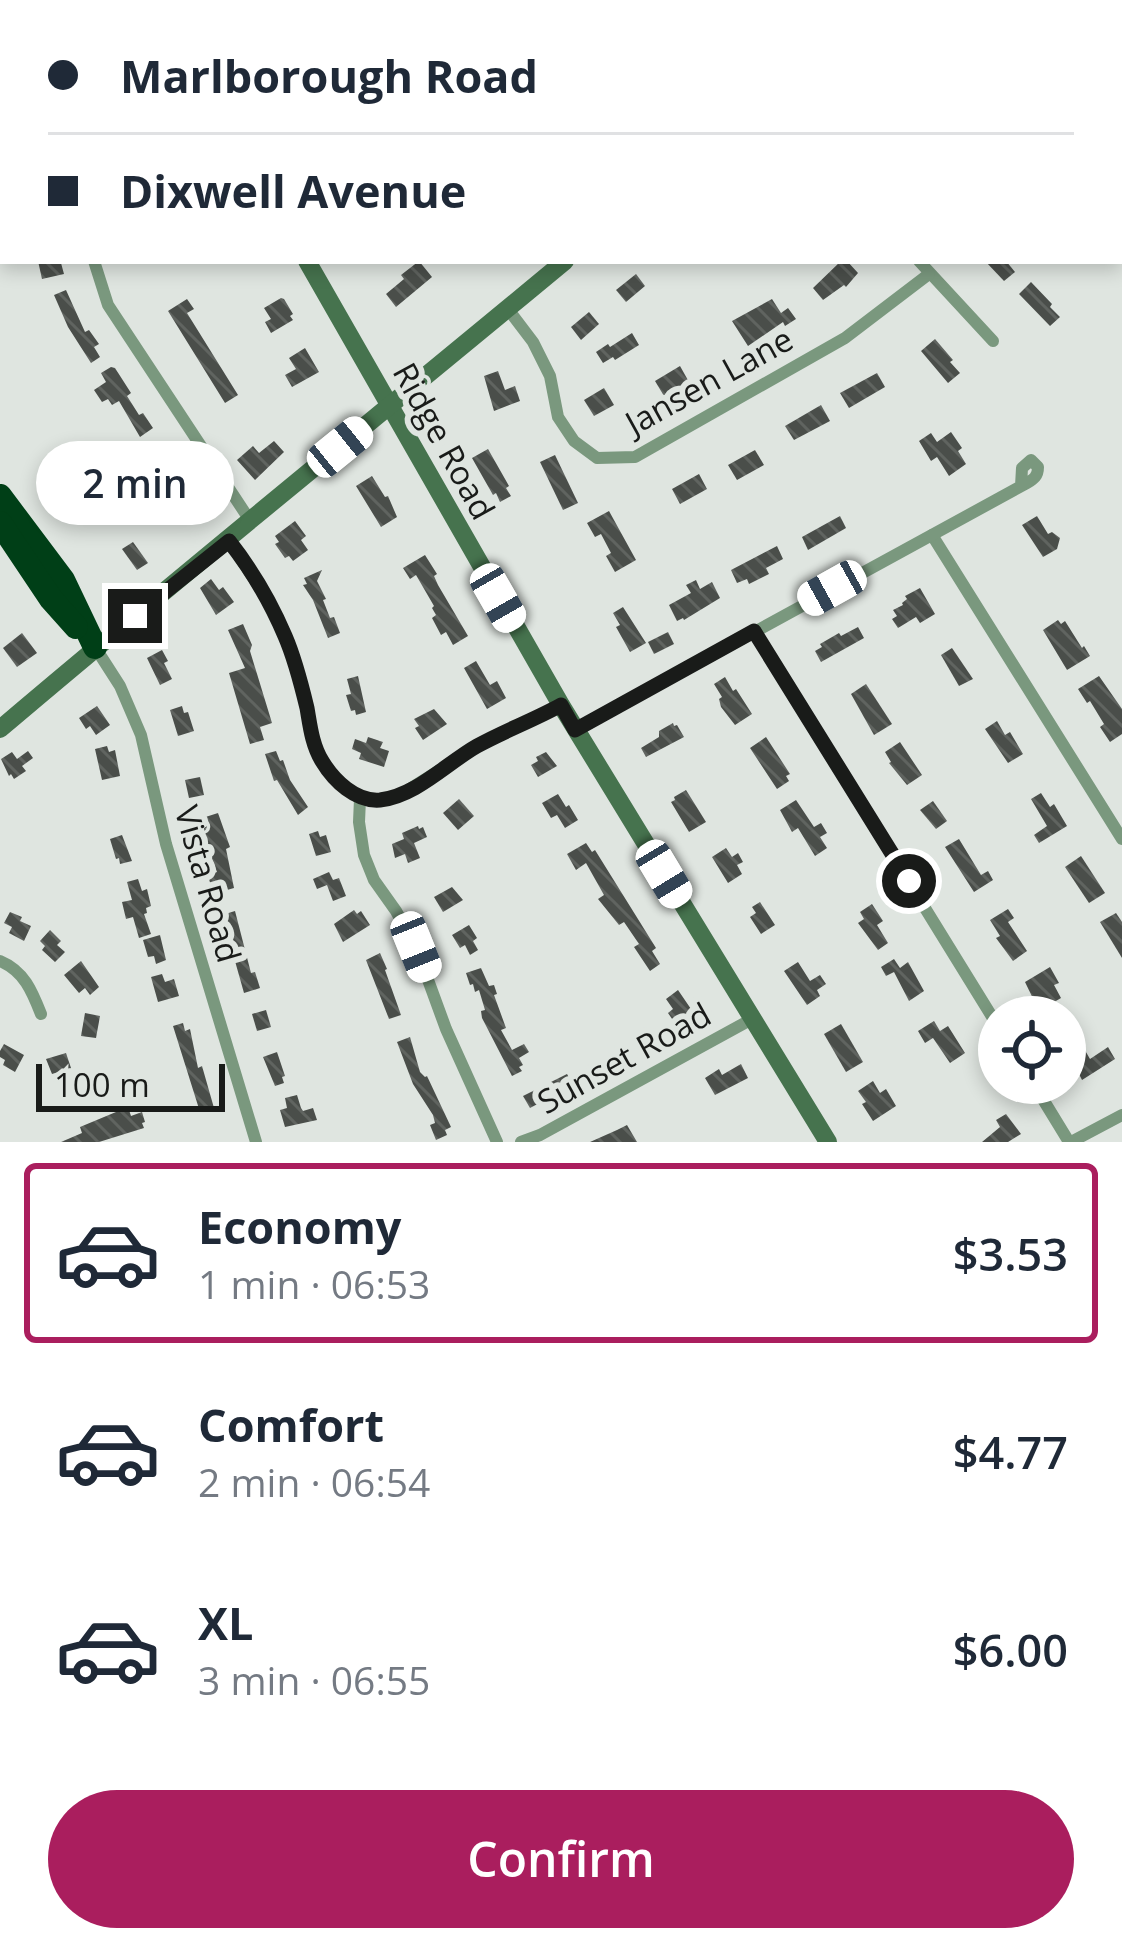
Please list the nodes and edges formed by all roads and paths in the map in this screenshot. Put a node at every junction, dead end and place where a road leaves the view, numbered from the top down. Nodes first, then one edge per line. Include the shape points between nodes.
1 (95, 264) edge
2 (309, 264) edge
3 (561, 264) edge
4 (921, 264) edge
5 (929, 274) junction
6 (508, 309) junction
7 (992, 341) dead end
8 (389, 406) junction
9 (1021, 486) dead end
10 (0, 496) edge
11 (251, 522) junction
12 (0, 523) edge
13 (932, 535) junction
14 (229, 541) junction
15 (754, 631) junction
16 (95, 647) junction
17 (561, 705) junction
18 (0, 729) edge
19 (575, 730) junction
20 (360, 799) junction
21 (1122, 839) edge
22 (0, 961) edge
23 (979, 996) edge
24 (41, 1014) dead end
25 (752, 1019) junction
26 (1052, 1104) edge
27 (1122, 1115) edge
28 (1085, 1139) edge
29 (256, 1142) edge
30 (497, 1142) edge
31 (521, 1142) edge
32 (828, 1142) edge

1 - 11 street via 108,305
2 - 8 main road, Ridge Road
3 - 6 main road
4 - 5 street
5 - 6 street, Jansen Lane via 845,338 635,457 597,458 574,441 557,417 533,342
5 - 7 street
6 - 8 main road
8 - 11 main road
8 - 17 main road, Ridge Road
9 - 13 street
10 - 16 highway via 63,580
11 - 14 main road
12 - 16 highway
13 - 15 street
13 - 21 street
14 - 16 main road
14 - 20 street via 285,635 321,760
15 - 19 street
15 - 23 street
16 - 18 main road
16 - 29 street, Vista Road via 141,735
17 - 19 main road, Ridge Road
17 - 20 street via 400,795
19 - 25 main road, Ridge Road
20 - 30 street via 369,867 416,947
22 - 24 street via 23,976
25 - 31 street, Sunset Road
25 - 32 main road, Ridge Road
26 - 28 street
27 - 28 street

